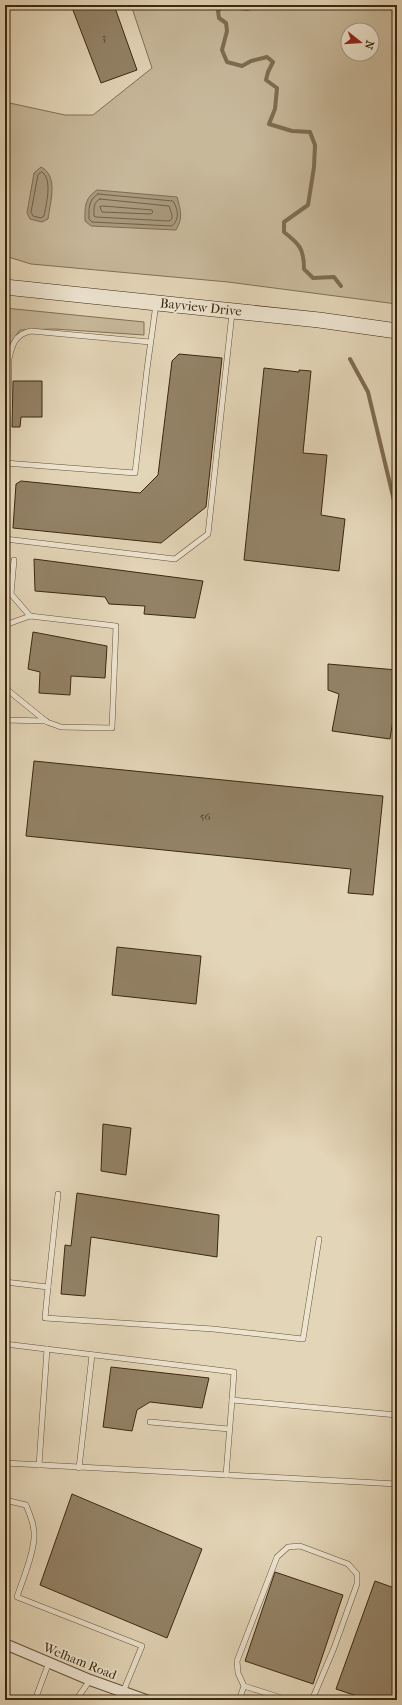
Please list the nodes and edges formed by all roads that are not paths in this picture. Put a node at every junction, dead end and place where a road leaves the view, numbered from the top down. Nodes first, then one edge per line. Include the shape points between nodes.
1 (5, 287) edge
2 (156, 302) junction
3 (232, 310) junction
4 (397, 331) edge
5 (150, 342) junction
6 (6, 463) edge
7 (5, 539) edge
8 (14, 560) dead end
9 (30, 616) junction
10 (5, 625) edge
11 (5, 688) edge
12 (5, 720) edge
13 (47, 722) junction
14 (58, 1194) dead end
15 (319, 1239) dead end
16 (5, 1282) edge
17 (48, 1287) junction
18 (5, 1344) edge
19 (47, 1349) junction
20 (92, 1355) junction
21 (232, 1400) junction
22 (397, 1415) edge
23 (150, 1422) dead end
24 (229, 1429) junction
25 (5, 1463) edge
26 (39, 1465) junction
27 (397, 1466) edge
28 (79, 1468) junction
29 (226, 1475) junction
30 (396, 1484) edge
31 (5, 1500) edge
32 (5, 1644) edge
33 (49, 1662) junction
34 (90, 1680) junction
35 (244, 1686) junction
36 (123, 1692) junction
37 (35, 1700) edge
38 (76, 1700) edge
39 (146, 1700) edge
40 (239, 1700) edge
41 (288, 1700) edge
42 (312, 1700) edge

1 - 2 street, Bayview Drive
2 - 3 street, Bayview Drive
2 - 5 lane
3 - 4 street, Bayview Drive
3 - 7 lane via 208,534 175,559
5 - 6 lane via 135,473
5 - 6 lane via 31,331 18,336 12,344 9,359
8 - 9 lane via 11,594
9 - 10 lane
9 - 13 lane via 116,626 112,728 61,727
11 - 13 lane
12 - 13 lane
14 - 17 lane
15 - 17 lane via 303,1339 213,1329 44,1318
16 - 17 lane
18 - 19 lane
19 - 20 lane
19 - 26 lane
20 - 21 lane via 234,1372
20 - 28 lane
21 - 22 lane
21 - 24 lane
23 - 24 lane
24 - 29 lane
25 - 26 lane
26 - 28 lane
27 - 30 lane
28 - 29 lane
29 - 30 lane
31 - 36 lane via 26,1505 34,1537 17,1597 142,1646
32 - 33 street, Welham Road
33 - 34 street, Welham Road
33 - 37 lane
34 - 36 street, Welham Road
34 - 38 lane
35 - 40 lane
35 - 41 lane
35 - 42 lane via 238,1673 237,1661 277,1557 288,1547 300,1546 348,1564 357,1574 357,1584
36 - 39 street, Welham Road

